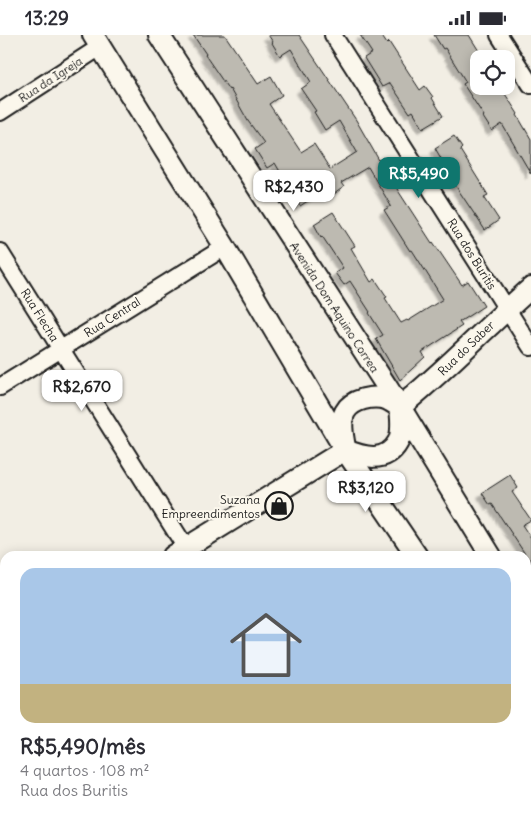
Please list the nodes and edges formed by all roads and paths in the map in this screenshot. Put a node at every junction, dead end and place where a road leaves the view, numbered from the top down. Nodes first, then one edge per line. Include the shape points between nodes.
1 (159, 35) edge
2 (333, 35) edge
3 (499, 35) edge
4 (96, 41) edge
5 (531, 85) edge
6 (0, 112) edge
7 (225, 247) junction
8 (0, 252) edge
9 (531, 288) edge
10 (507, 309) junction
11 (531, 347) edge
12 (61, 349) junction
13 (0, 387) edge
14 (400, 407) junction
15 (345, 450) junction
16 (181, 551) edge
17 (188, 551) edge
18 (414, 551) edge
19 (487, 551) edge

1 - 14 street, Avenida Dom Aquino Correa
2 - 10 street, Rua dos Buritis
3 - 5 street
4 - 6 street, Rua da Igreja
4 - 7 street
7 - 12 street, Rua Central
7 - 15 street
8 - 12 street, Rua Flecha
9 - 10 street, Rua do Saber
10 - 11 street, Rua dos Buritis
10 - 14 street, Rua do Saber via 426,387
12 - 13 street, Rua Central
12 - 16 street, Rua Flecha
14 - 15 street via 398,442 389,453 378,457 362,456
14 - 15 street via 386,399 372,397 355,401 345,412 342,428
14 - 19 street, Avenida Dom Aquino Correa
15 - 17 street
15 - 18 street

